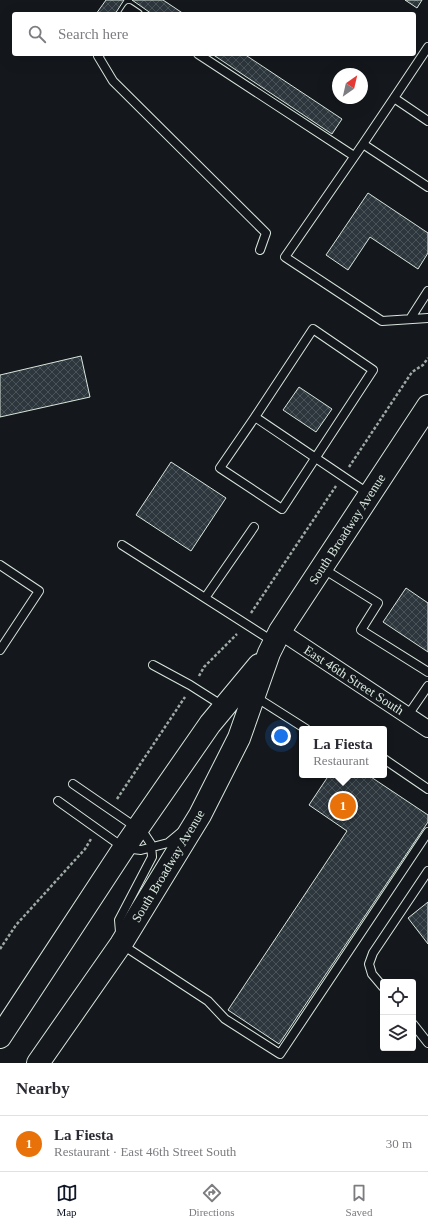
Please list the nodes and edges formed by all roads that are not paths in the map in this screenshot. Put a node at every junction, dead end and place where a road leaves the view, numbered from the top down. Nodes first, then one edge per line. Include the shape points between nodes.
1 (127, 12) edge
2 (135, 12) edge
3 (428, 48) edge
4 (98, 56) edge
5 (201, 56) edge
6 (394, 98) junction
7 (428, 121) edge
8 (363, 144) junction
9 (354, 156) junction
10 (428, 187) edge
11 (260, 250) dead end
12 (428, 291) edge
13 (428, 318) edge
14 (410, 319) junction
15 (428, 406) edge
16 (255, 417) junction
17 (315, 458) junction
18 (370, 495) junction
19 (254, 527) dead end
20 (122, 545) dead end
21 (0, 565) edge
22 (322, 568) junction
23 (206, 598) junction
24 (274, 642) junction
25 (0, 650) edge
26 (153, 665) dead end
27 (428, 672) edge
28 (428, 686) edge
29 (254, 696) junction
30 (224, 707) junction
31 (408, 715) junction
32 (301, 726) edge
33 (428, 728) edge
34 (387, 761) edge
35 (72, 784) dead end
36 (428, 789) edge
37 (58, 801) dead end
38 (200, 815) junction
39 (138, 828) junction
40 (428, 832) edge
41 (124, 848) junction
42 (151, 848) junction
43 (428, 871) edge
44 (121, 944) junction
45 (380, 983) edge
46 (416, 1028) edge
47 (0, 1037) edge
48 (428, 1043) edge
49 (38, 1063) edge

1 - 2 lane via 129,8
3 - 6 lane
4 - 11 lane via 113,81 266,233
5 - 9 lane
6 - 7 lane
6 - 8 lane
8 - 9 lane
8 - 10 lane
9 - 14 lane via 285,256 382,321
12 - 14 lane
13 - 14 lane
15 - 18 main road, South Broadway Avenue
16 - 17 lane
16 - 17 lane via 220,468 282,509
16 - 17 lane via 313,329 373,370
17 - 18 lane
18 - 22 main road, South Broadway Avenue
19 - 23 lane
20 - 23 lane
21 - 25 lane via 39,591
22 - 24 main road, South Broadway Avenue
22 - 27 lane via 378,603 361,630
23 - 24 lane
24 - 29 main road, South Broadway Avenue
24 - 30 main road, South Broadway Avenue
24 - 31 street, East 46th Street South
26 - 30 lane
28 - 31 lane
29 - 32 lane
29 - 38 main road, South Broadway Avenue via 239,738
30 - 39 main road, South Broadway Avenue
31 - 33 street, East 46th Street South
34 - 36 lane
35 - 39 lane
37 - 41 lane
38 - 42 lane via 168,843
38 - 44 main road, South Broadway Avenue
39 - 41 main road, South Broadway Avenue
39 - 42 lane via 145,835
40 - 44 lane via 280,1054 225,1019 208,1001
41 - 42 lane
41 - 47 main road, South Broadway Avenue
42 - 44 lane via 152,857 119,920
43 - 45 lane via 373,953 369,964 372,974
44 - 49 main road, South Broadway Avenue
46 - 48 lane

